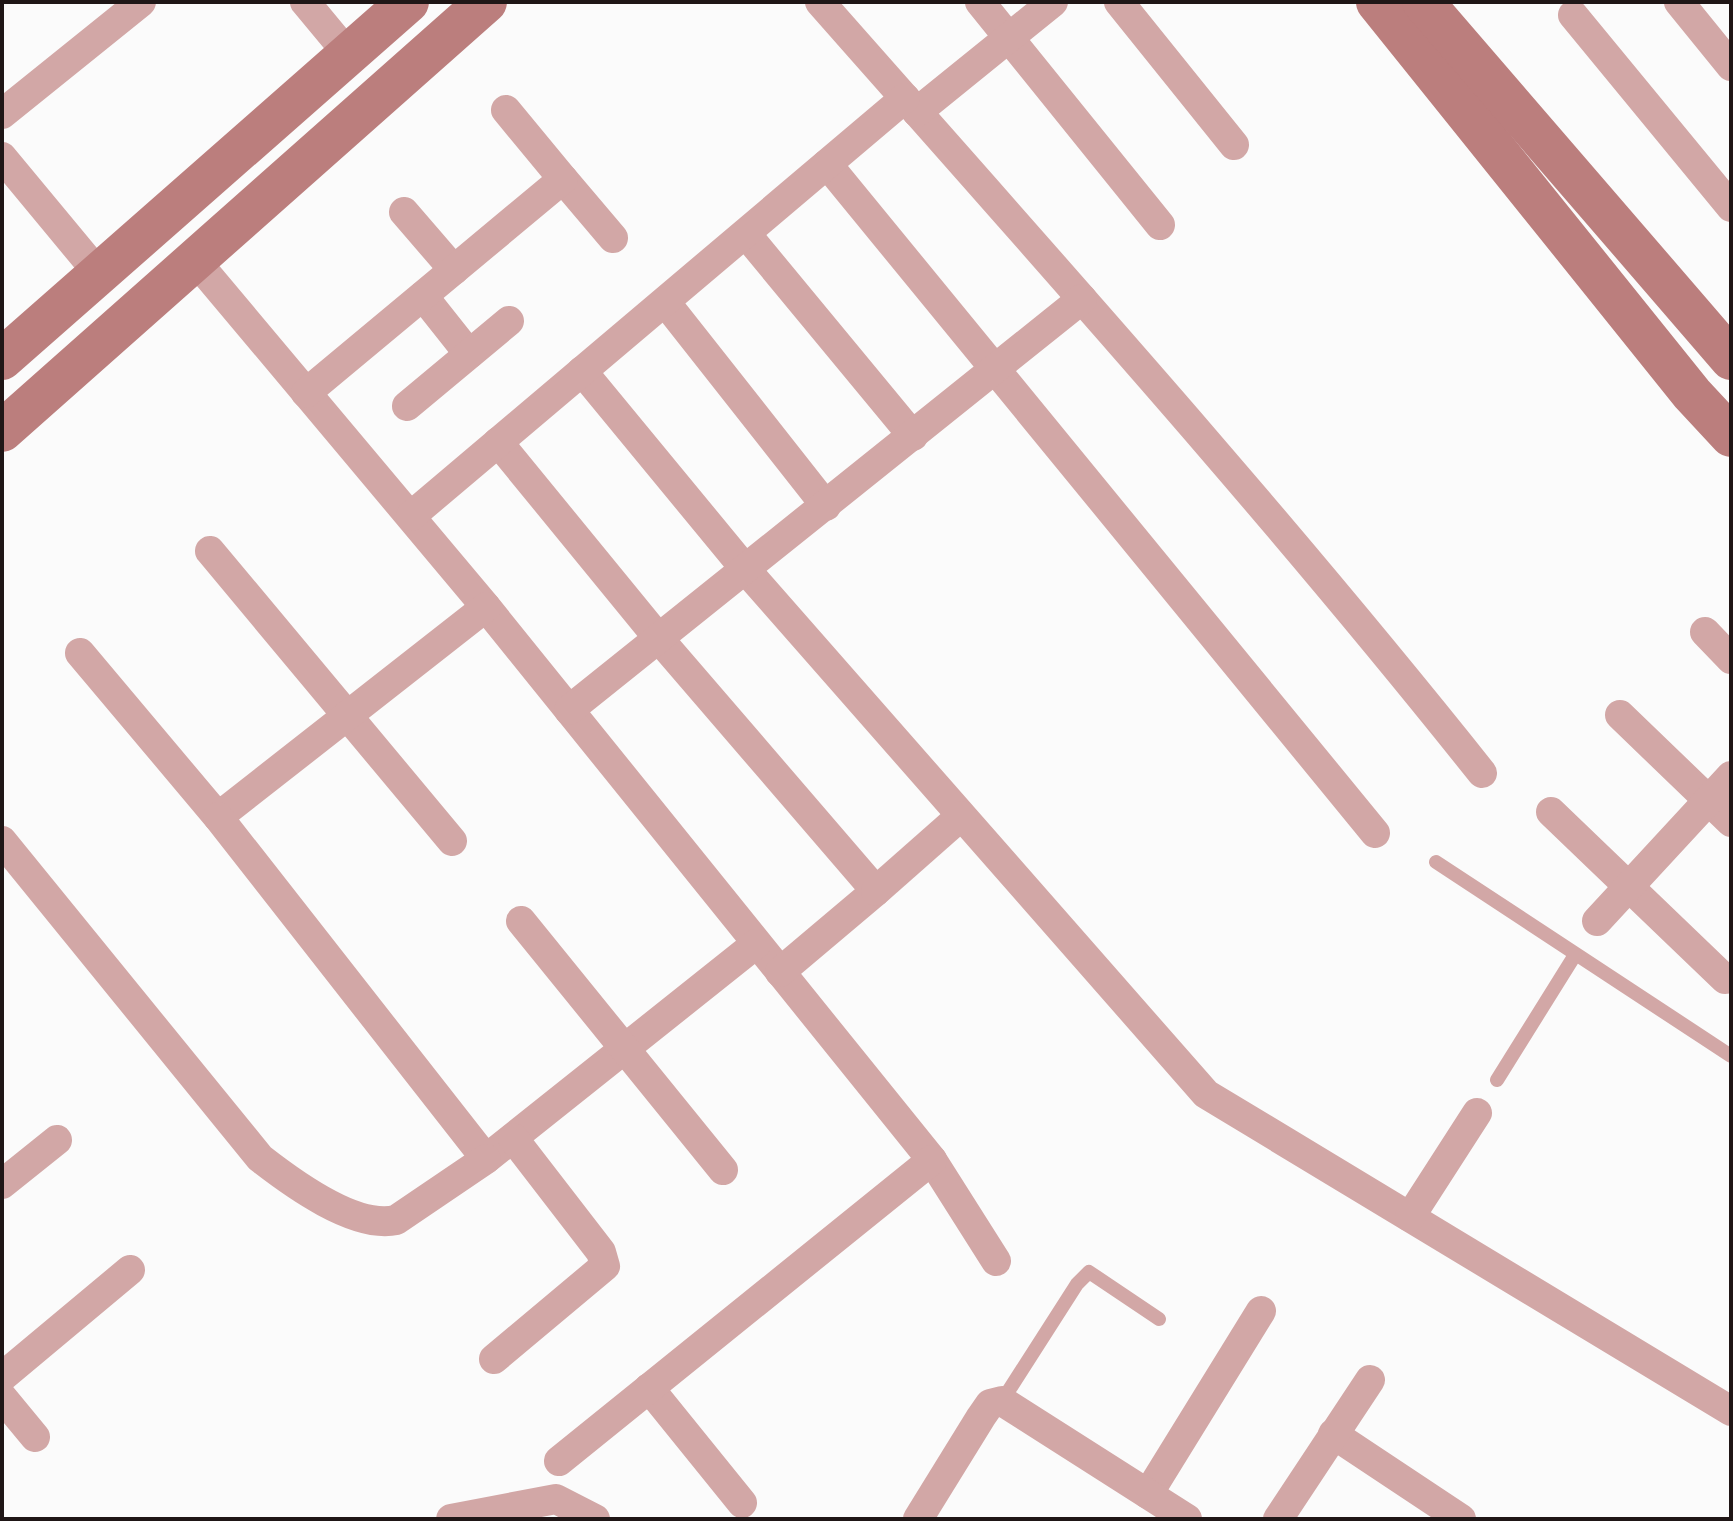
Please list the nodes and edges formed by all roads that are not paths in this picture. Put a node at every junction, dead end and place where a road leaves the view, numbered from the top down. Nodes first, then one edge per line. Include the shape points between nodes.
1 (141, 2) edge
2 (305, 2) edge
3 (408, 2) edge
4 (486, 2) edge
5 (820, 2) edge
6 (980, 2) edge
7 (1053, 2) edge
8 (1119, 2) edge
9 (1377, 2) edge
10 (1423, 2) edge
11 (1679, 2) edge
12 (1573, 15) dead end
13 (1009, 37) junction
14 (349, 55) junction
15 (1731, 66) edge
16 (911, 105) junction
17 (506, 110) dead end
18 (2, 114) edge
19 (1234, 145) dead end
20 (2, 157) edge
21 (827, 164) junction
22 (563, 179) junction
23 (1731, 207) edge
24 (404, 212) dead end
25 (1160, 225) dead end
26 (746, 234) junction
27 (613, 238) dead end
28 (194, 259) junction
29 (454, 270) junction
30 (99, 274) junction
31 (423, 296) junction
32 (1082, 299) junction
33 (666, 303) junction
34 (509, 321) dead end
35 (1728, 350) edge
36 (469, 354) junction
37 (2, 359) edge
38 (995, 370) junction
39 (582, 371) junction
40 (306, 393) junction
41 (407, 406) dead end
42 (2, 431) edge
43 (913, 436) junction
44 (1731, 436) edge
45 (498, 442) junction
46 (826, 506) junction
47 (411, 516) junction
48 (210, 551) dead end
49 (746, 570) junction
50 (486, 607) junction
51 (1705, 632) dead end
52 (660, 640) junction
53 (80, 653) dead end
54 (1731, 659) edge
55 (569, 710) junction
56 (1620, 715) dead end
57 (347, 716) junction
58 (1482, 773) dead end
59 (1731, 776) edge
60 (1709, 801) junction
61 (1551, 812) dead end
62 (961, 816) junction
63 (218, 817) junction
64 (1731, 822) edge
65 (1375, 833) dead end
66 (2, 841) edge
67 (452, 841) dead end
68 (1436, 862) dead end
69 (1630, 885) junction
70 (876, 891) junction
71 (521, 921) dead end
72 (1597, 921) dead end
73 (756, 944) junction
74 (1575, 955) junction
75 (780, 972) junction
76 (1725, 979) dead end
77 (626, 1048) junction
78 (1731, 1056) edge
79 (1497, 1080) dead end
80 (1477, 1113) dead end
81 (513, 1138) junction
82 (57, 1140) dead end
83 (486, 1159) junction
84 (932, 1160) junction
85 (723, 1170) dead end
86 (2, 1184) edge
87 (1410, 1217) junction
88 (996, 1261) dead end
89 (130, 1270) dead end
90 (1261, 1311) dead end
91 (1159, 1319) dead end
92 (494, 1359) dead end
93 (2, 1377) edge
94 (1370, 1380) dead end
95 (649, 1388) junction
96 (2, 1397) edge
97 (1002, 1401) junction
98 (1731, 1411) edge
99 (1333, 1434) junction
100 (35, 1437) dead end
101 (559, 1461) dead end
102 (1148, 1494) junction
103 (742, 1503) dead end
104 (451, 1519) edge
105 (595, 1519) edge
106 (918, 1519) edge
107 (1187, 1519) edge
108 (1278, 1519) edge
109 (1461, 1519) edge

1 - 18 street
2 - 14 street
3 - 14 street
4 - 28 street
5 - 16 street
6 - 13 street
7 - 13 street
8 - 19 street
9 - 44 street
10 - 35 street
11 - 15 street
12 - 23 street
13 - 16 street
13 - 25 street
14 - 30 street
16 - 21 street
16 - 32 street
17 - 22 street
20 - 30 street
21 - 26 street
21 - 38 street
22 - 27 street
22 - 29 street
24 - 29 street
26 - 33 street
26 - 43 street
28 - 40 street
28 - 42 street
29 - 31 street
30 - 37 street
31 - 36 street
31 - 40 street
32 - 38 street
32 - 58 street
33 - 39 street
33 - 46 street
34 - 36 street
36 - 41 street
38 - 43 street
38 - 65 street
39 - 45 street
39 - 49 street
40 - 47 street
43 - 46 street
45 - 47 street
45 - 52 street
46 - 49 street
47 - 50 street
48 - 57 street
49 - 52 street
49 - 62 street
50 - 55 street
50 - 57 street
51 - 54 street
52 - 55 street
52 - 70 street
53 - 63 street
55 - 73 street
56 - 60 street
57 - 63 street
57 - 67 street
59 - 60 street
60 - 64 street
60 - 69 street
61 - 69 street
62 - 70 street
62 - 87 street via 1206,1094
63 - 83 street
66 - 83 street via 260,1158 278,1173 334,1206 384,1222 396,1220
68 - 74 lane
69 - 72 street
69 - 76 street
70 - 75 street
71 - 77 street
73 - 75 street
73 - 77 street
74 - 78 lane
74 - 79 lane
75 - 84 street
77 - 81 street
77 - 85 street
80 - 87 street
81 - 83 street
81 - 92 street via 601,1252 605,1266
82 - 86 street
84 - 88 street
84 - 95 street
87 - 98 street
89 - 93 street
90 - 102 street
91 - 97 lane via 1089,1272
94 - 99 street
95 - 101 street
95 - 103 street
96 - 100 street
97 - 102 street
97 - 106 street via 990,1404
99 - 108 street
99 - 109 street
102 - 107 street
104 - 105 street via 556,1499

